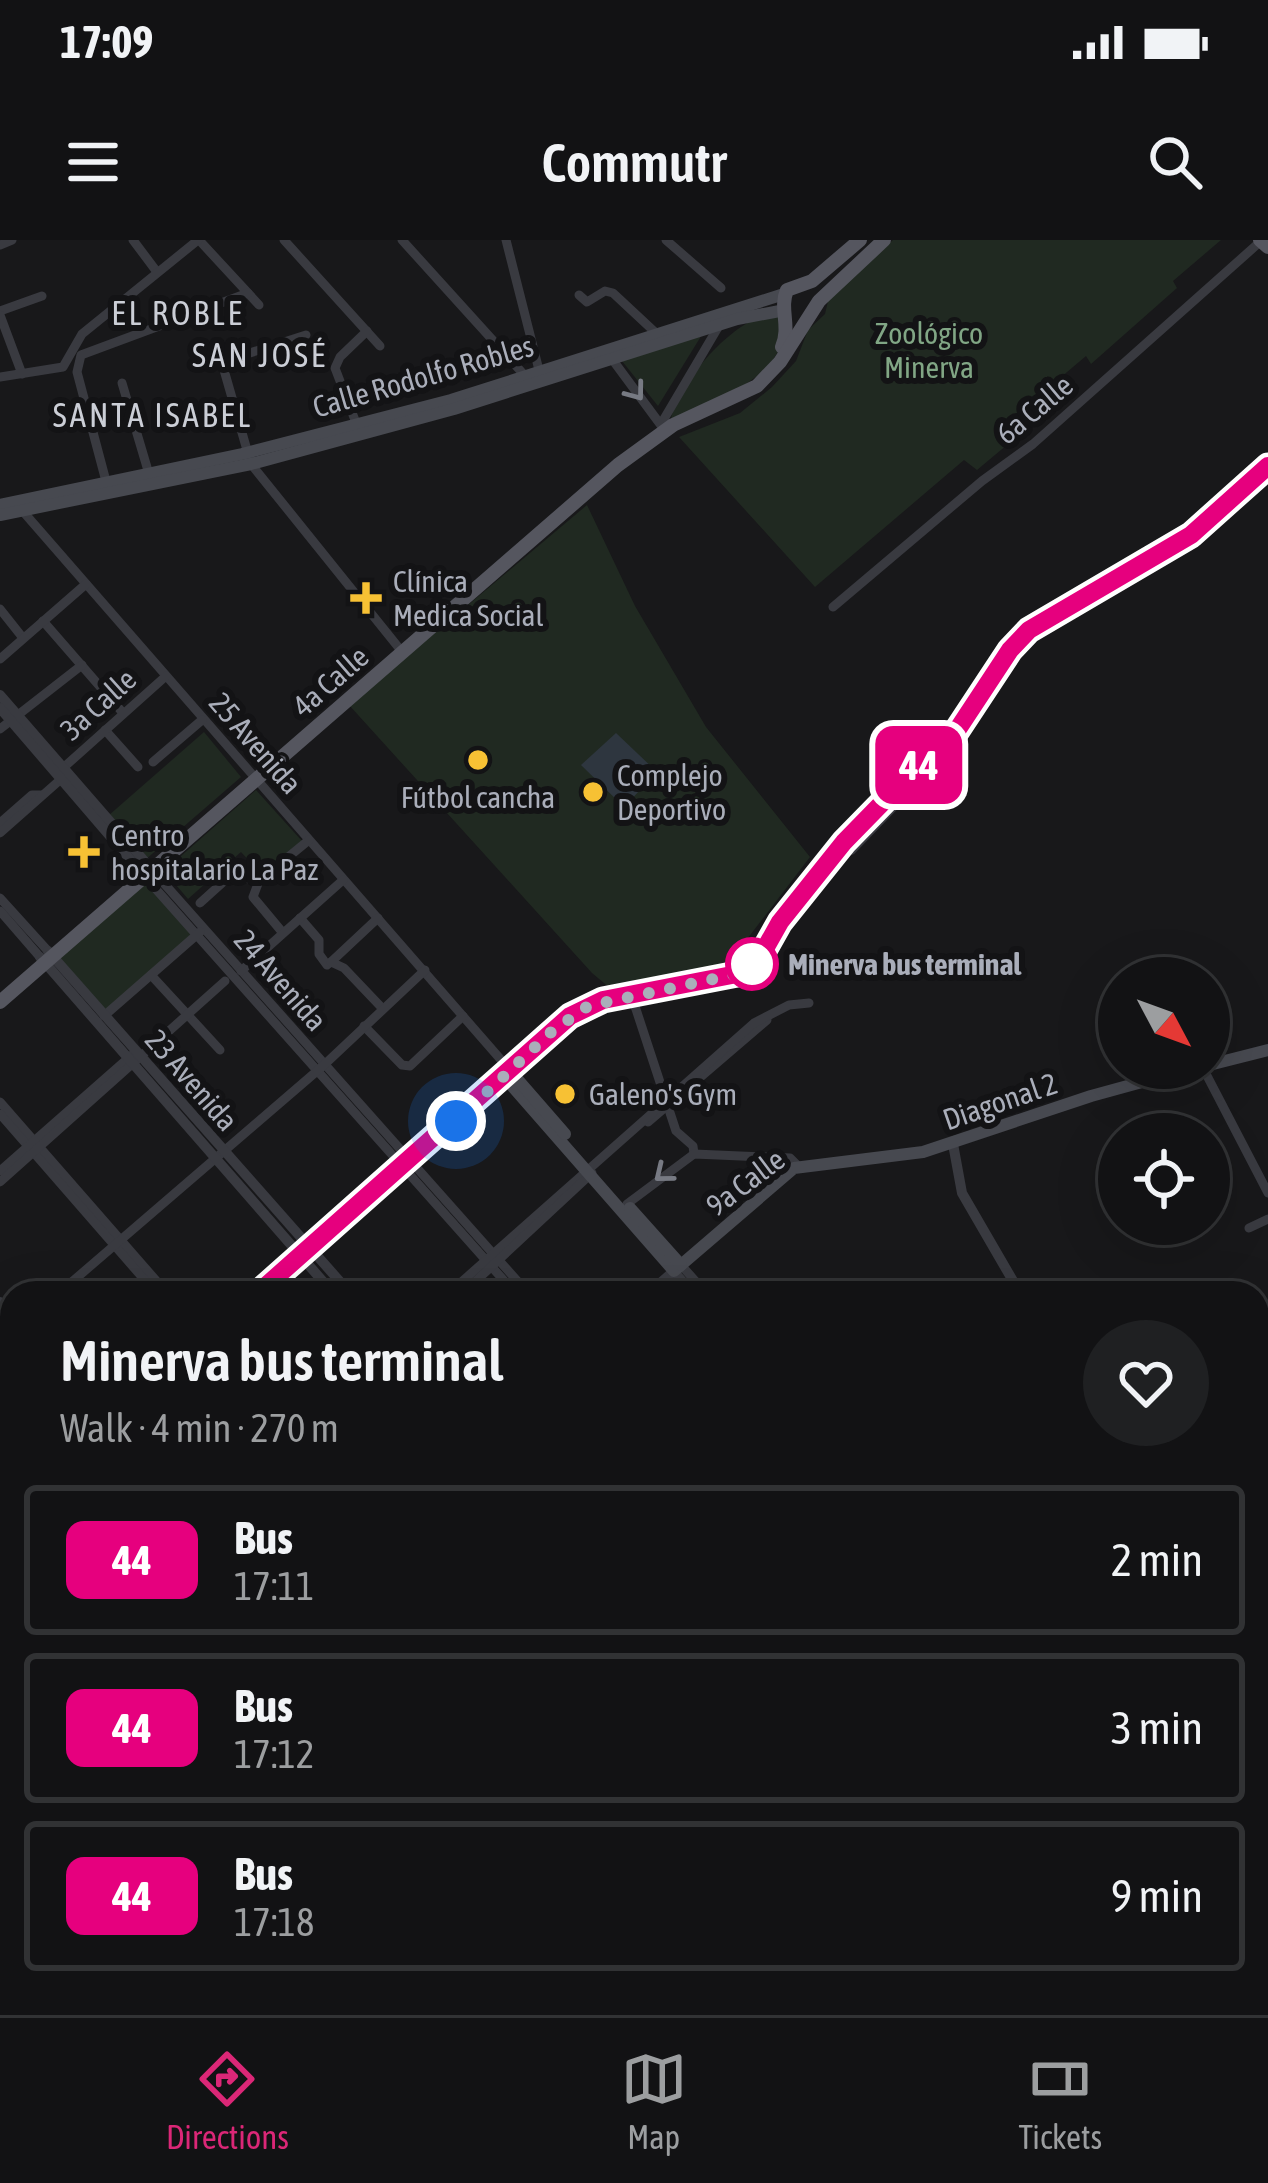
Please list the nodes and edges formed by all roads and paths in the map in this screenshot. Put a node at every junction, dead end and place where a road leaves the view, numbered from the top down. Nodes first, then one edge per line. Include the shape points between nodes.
1 (12, 240) edge
2 (133, 240) edge
3 (198, 240) edge
4 (284, 240) edge
5 (425, 240) edge
6 (506, 240) edge
7 (666, 240) edge
8 (860, 240) edge
9 (884, 240) edge
10 (1263, 243) edge
11 (406, 244) edge
12 (0, 245) edge
13 (157, 272) junction
14 (805, 283) junction
15 (721, 288) dead end
16 (248, 293) junction
17 (42, 296) dead end
18 (579, 296) dead end
19 (819, 301) junction
20 (259, 304) dead end
21 (785, 305) junction
22 (0, 313) edge
23 (807, 318) junction
24 (720, 324) junction
25 (3, 331) edge
26 (367, 331) junction
27 (307, 334) dead end
28 (657, 334) junction
29 (380, 346) dead end
30 (609, 354) junction
31 (222, 363) junction
32 (209, 366) dead end
33 (22, 374) junction
34 (0, 377) edge
35 (535, 379) junction
36 (122, 383) dead end
37 (663, 427) junction
38 (358, 429) junction
39 (249, 458) junction
40 (1268, 466) edge
41 (150, 480) junction
42 (108, 489) junction
43 (0, 505) edge
44 (19, 506) junction
45 (0, 515) edge
46 (86, 584) junction
47 (833, 608) dead end
48 (0, 609) edge
49 (43, 620) junction
50 (23, 638) junction
51 (401, 651) junction
52 (0, 658) edge
53 (82, 664) junction
54 (166, 676) junction
55 (0, 695) edge
56 (0, 708) edge
57 (123, 713) junction
58 (13, 717) junction
59 (202, 720) junction
60 (0, 729) edge
61 (105, 730) junction
62 (153, 762) dead end
63 (138, 767) dead end
64 (64, 774) junction
65 (255, 778) junction
66 (43, 795) junction
67 (0, 823) edge
68 (0, 833) edge
69 (309, 840) junction
70 (147, 872) junction
71 (344, 880) junction
72 (259, 881) junction
73 (0, 898) edge
74 (200, 903) dead end
75 (0, 911) edge
76 (300, 918) junction
77 (378, 919) junction
78 (201, 932) junction
79 (283, 933) junction
80 (46, 957) junction
81 (331, 962) junction
82 (424, 970) junction
83 (241, 971) junction
84 (151, 975) junction
85 (225, 981) dead end
86 (0, 992) edge
87 (631, 994) junction
88 (0, 1002) edge
89 (809, 1003) dead end
90 (383, 1009) junction
91 (188, 1014) junction
92 (104, 1016) junction
93 (463, 1016) junction
94 (364, 1026) junction
95 (220, 1050) dead end
96 (1268, 1050) edge
97 (134, 1058) junction
98 (1230, 1060) edge
99 (320, 1068) junction
100 (509, 1070) junction
101 (1116, 1089) edge
102 (1217, 1089) edge
103 (0, 1102) edge
104 (667, 1104) junction
105 (0, 1114) edge
106 (953, 1144) junction
107 (34, 1147) junction
108 (699, 1153) junction
109 (891, 1156) joint
110 (219, 1157) junction
111 (407, 1164) junction
112 (800, 1166) junction
113 (591, 1169) junction
114 (0, 1172) edge
115 (0, 1182) edge
116 (1268, 1193) edge
117 (627, 1204) junction
118 (1268, 1220) edge
119 (1249, 1228) dead end
120 (119, 1245) junction
121 (305, 1252) junction
122 (493, 1261) junction
123 (678, 1268) junction
124 (74, 1281) edge
125 (147, 1281) edge
126 (155, 1281) edge
127 (272, 1281) edge
128 (324, 1281) edge
129 (337, 1281) edge
130 (466, 1281) edge
131 (474, 1281) edge
132 (507, 1281) edge
133 (515, 1281) edge
134 (663, 1281) edge
135 (686, 1281) edge
136 (693, 1281) edge
137 (1013, 1281) edge

1 - 12 street
2 - 13 street
3 - 13 street
3 - 16 street
4 - 26 street
5 - 11 street
6 - 35 street
7 - 15 street
8 - 14 main road
9 - 19 main road
10 - 47 street, 6a Calle
11 - 35 street
13 - 33 street via 82,334 63,367
14 - 19 main road
14 - 21 main road via 795,284
16 - 20 street
16 - 42 street via 81,355 77,372
17 - 22 street
18 - 28 street via 590,302 610,291
19 - 23 main road
21 - 23 main road via 794,318
21 - 24 main road, Calle Rodolfo Robles
21 - 28 main road, Calle Rodolfo Robles
21 - 37 main road, 4a Calle via 787,335 775,360 734,394
22 - 25 street
23 - 37 main road, 4a Calle via 757,386
24 - 30 main road, Calle Rodolfo Robles
24 - 37 street
25 - 33 street
26 - 29 street
26 - 38 street via 335,368
27 - 31 street
28 - 30 main road, Calle Rodolfo Robles
30 - 35 main road, Calle Rodolfo Robles
30 -> 37 street
31 - 32 street
31 - 39 street
33 - 34 street
35 - 38 main road, Calle Rodolfo Robles
36 - 41 street
37 - 51 main road, 4a Calle
38 - 39 main road, Calle Rodolfo Robles
39 - 41 main road, Calle Rodolfo Robles
39 - 51 street
40 - 87 street via 1191,535 1029,630 935,763 851,850 836,854 752,964 737,974
41 - 42 main road, Calle Rodolfo Robles
42 - 44 main road, Calle Rodolfo Robles
43 - 44 main road, Calle Rodolfo Robles
44 - 45 main road, Calle Rodolfo Robles
44 - 46 street, 25 Avenida
46 - 49 street
46 - 54 street, 25 Avenida
48 - 50 street
49 - 50 street
49 - 53 street
50 - 52 street
51 - 65 main road, 4a Calle
53 - 57 street
53 - 58 street
54 - 57 street, 3a Calle
54 - 59 street, 25 Avenida
55 - 58 street, 24 Avenida
56 - 58 street, 24 Avenida
57 - 61 street, 3a Calle
58 - 60 street
58 - 64 street, 24 Avenida
59 - 62 street
59 - 65 street, 25 Avenida
61 - 63 street
61 - 64 street, 3a Calle
64 - 66 street, 3a Calle
64 - 70 street, 24 Avenida
65 - 69 street, 25 Avenida
65 - 70 main road, 4a Calle
66 - 67 street, 3a Calle via 32,795
66 - 68 street, 3a Calle
69 - 71 street, 25 Avenida
69 - 72 street
70 - 78 street, 24 Avenida
70 - 80 main road, 4a Calle
71 - 76 street
71 - 77 street, 25 Avenida
72 - 74 street via 231,875
72 - 79 street via 254,897
73 - 80 street, 23 Avenida
75 - 80 street, 23 Avenida
76 - 79 street
76 - 81 street via 319,940 322,960
77 - 81 street
77 - 82 street, 25 Avenida
78 - 83 street, 24 Avenida
78 - 84 street
78 - 99 street, 24 Avenida
79 - 83 street
80 - 86 main road, 4a Calle
80 - 88 main road, 4a Calle
80 - 92 street, 23 Avenida
80 - 97 street, 23 Avenida
81 - 90 street
82 - 90 street
82 - 93 street, 25 Avenida
83 - 99 street, 24 Avenida
84 - 91 street
84 - 92 street
85 - 91 street
87 - 100 street via 570,1016
87 - 104 street
89 - 104 street via 770,1016
90 - 94 street
91 - 95 street
91 - 97 street
92 - 97 street, 23 Avenida
93 - 94 street via 410,1066
93 - 100 street, 25 Avenida
94 - 99 street
96 - 98 main road
97 - 107 street
97 - 110 street, 23 Avenida
99 - 110 street
99 - 111 street, 24 Avenida
100 - 111 main road
100 - 113 main road, 25 Avenida via 512,1087
101 - 106 main road, Diagonal 2
102 - 116 street
103 - 107 street
104 - 108 street via 678,1135
104 - 113 street
105 - 107 street
106 - 109 main road, Diagonal 2
106 - 137 street via 962,1192
107 - 114 street
107 - 115 street
107 - 120 street
108 - 112 street via 790,1158
108 -> 117 street
109 - 112 main road, 9a Calle
110 - 120 street
110 - 121 street, 23 Avenida
111 - 121 main road
111 - 122 street, 24 Avenida
112 - 123 main road, 9a Calle
113 - 117 main road, 25 Avenida
113 - 122 street
113 - 123 main road, 25 Avenida
117 - 123 main road, 25 Avenida
118 - 119 street
120 - 124 street
120 - 125 street
120 - 126 street
121 - 127 main road
121 - 128 street, 23 Avenida
121 - 129 street, 23 Avenida
122 - 130 street
122 - 131 street
122 - 132 street, 24 Avenida
122 - 133 street, 24 Avenida
123 - 134 street, 9a Calle
123 - 135 street, 25 Avenida
123 - 136 street, 25 Avenida

